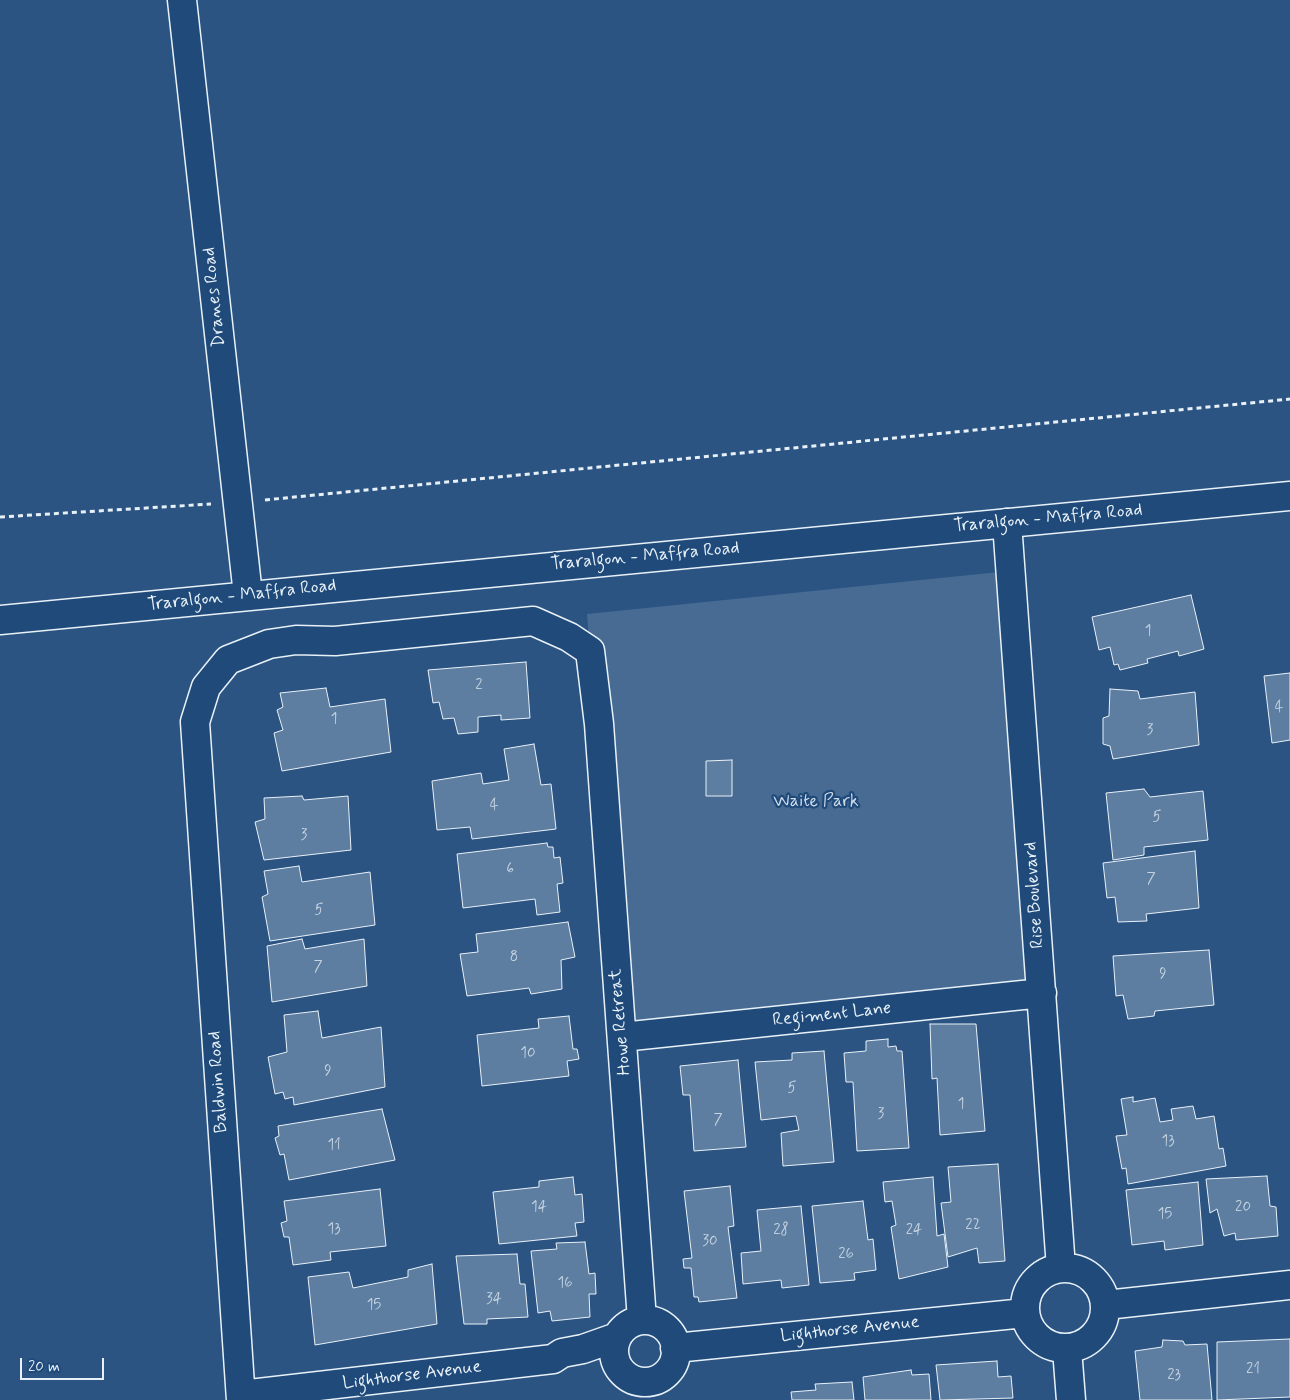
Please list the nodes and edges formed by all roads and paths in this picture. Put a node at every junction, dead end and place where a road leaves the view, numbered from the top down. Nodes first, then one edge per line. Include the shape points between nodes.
1 (182, 0) edge
2 (1290, 399) edge
3 (1290, 496) edge
4 (238, 503) junction
5 (0, 517) edge
6 (1007, 523) junction
7 (248, 595) junction
8 (0, 620) edge
9 (198, 764) joint
10 (1042, 993) junction
11 (622, 1037) junction
12 (1061, 1268) junction
13 (1290, 1285) edge
14 (1106, 1305) junction
15 (1025, 1312) junction
16 (642, 1320) junction
17 (617, 1337) junction
18 (675, 1348) junction
19 (1067, 1349) junction
20 (553, 1359) junction
21 (619, 1368) junction
22 (647, 1391) edge
23 (241, 1397) edge
24 (1071, 1400) edge

1 - 4 street, Dranes Road
2 - 4 path
3 - 6 street, Traralgon - Maffra Road
4 - 5 path
4 - 7 street, Dranes Road
6 - 7 street, Traralgon - Maffra Road
6 - 10 street, Rise Boulevard
7 - 8 street, Traralgon - Maffra Road
9 - 11 street, Howe Retreat via 195,722 206,687 228,660 269,644 533,621 569,637 590,651 599,724
9 - 23 street, Baldwin Road
10 - 11 street, Regiment Lane
10 - 12 street, Rise Boulevard
11 - 16 street, Howe Retreat
12 - 14 street via 1074,1268 1096,1281
12 - 15 street via 1049,1271 1034,1283 1026,1300
13 - 14 street
14 - 19 street via 1100,1330 1080,1347
15 - 18 street, Lighthorse Avenue
15 - 19 street via 1028,1325 1039,1339 1055,1348
16 - 17 street via 632,1323
16 - 18 street via 652,1321 668,1331
17 - 20 street, Lighthorse Avenue via 562,1353
17 - 21 street via 614,1348
18 - 22 street via 675,1358 665,1375
19 - 24 street
20 - 21 street, Lighthorse Avenue via 562,1366 582,1364
20 - 23 street, Lighthorse Avenue
21 - 22 street

